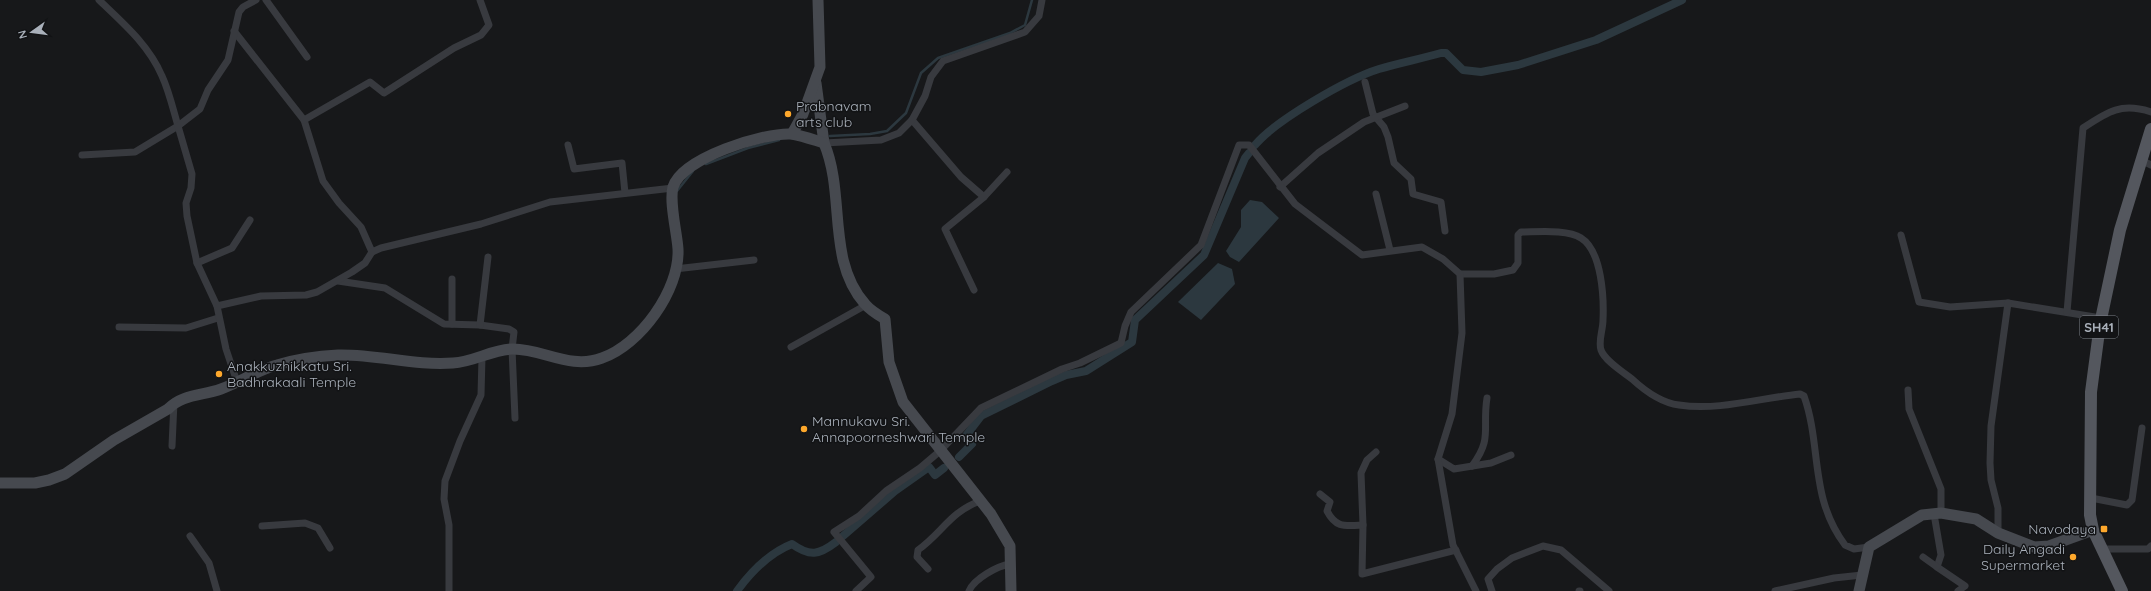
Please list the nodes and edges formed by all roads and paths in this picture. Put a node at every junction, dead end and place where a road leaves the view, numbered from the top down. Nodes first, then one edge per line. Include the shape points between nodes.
1 (98, 0) edge
2 (256, 0) edge
3 (266, 0) edge
4 (480, 0) edge
5 (818, 0) edge
6 (1042, 0) edge
7 (234, 31) junction
8 (307, 57) dead end
9 (816, 81) junction
10 (1365, 82) dead end
11 (1405, 106) dead end
12 (2151, 112) edge
13 (1377, 117) junction
14 (304, 120) junction
15 (912, 120) junction
16 (178, 126) junction
17 (2151, 129) edge
18 (792, 134) junction
19 (824, 143) junction
20 (568, 145) dead end
21 (82, 155) dead end
22 (2146, 162) edge
23 (1007, 172) dead end
24 (1280, 187) junction
25 (673, 188) junction
26 (624, 193) junction
27 (1376, 194) dead end
28 (984, 197) junction
29 (250, 220) dead end
30 (1445, 231) dead end
31 (1901, 235) dead end
32 (1390, 250) junction
33 (372, 252) junction
34 (488, 257) dead end
35 (754, 260) dead end
36 (197, 263) junction
37 (675, 269) junction
38 (1460, 274) junction
39 (452, 279) dead end
40 (338, 281) junction
41 (974, 290) dead end
42 (2008, 303) junction
43 (866, 305) junction
44 (217, 306) junction
45 (2067, 312) junction
46 (218, 318) junction
47 (2101, 318) junction
48 (452, 324) junction
49 (480, 325) junction
50 (119, 327) dead end
51 (791, 347) dead end
52 (512, 349) junction
53 (482, 357) junction
54 (237, 382) junction
55 (1908, 390) dead end
56 (1487, 398) dead end
57 (174, 402) junction
58 (515, 418) dead end
59 (2142, 428) dead end
60 (172, 446) dead end
61 (1376, 452) dead end
62 (942, 454) junction
63 (1511, 455) dead end
64 (1438, 459) junction
65 (1472, 466) junction
66 (0, 483) edge
67 (1320, 494) dead end
68 (2091, 498) junction
69 (980, 501) junction
70 (1937, 514) junction
71 (1363, 525) junction
72 (262, 526) dead end
73 (2093, 530) junction
74 (1998, 533) junction
75 (190, 536) dead end
76 (2151, 546) edge
77 (1869, 547) junction
78 (330, 548) dead end
79 (2102, 549) junction
80 (1456, 550) junction
81 (1923, 557) dead end
82 (1010, 564) junction
83 (1937, 567) junction
84 (928, 569) dead end
85 (1862, 575) junction
86 (217, 591) edge
87 (449, 591) edge
88 (856, 591) edge
89 (969, 591) edge
90 (1011, 591) edge
91 (1476, 591) edge
92 (1492, 591) edge
93 (1609, 591) edge
94 (1775, 591) edge
95 (1859, 591) edge
96 (1958, 591) edge
97 (2122, 591) edge

1 - 16 street via 128,28 156,65
2 - 7 street via 243,6
3 - 8 street
4 - 14 street via 489,25 481,35 454,48 384,93 370,82
5 - 9 main road via 820,67
6 - 15 street via 1039,16 1025,32 943,62 931,78
7 - 14 street
7 - 16 street via 228,60 208,90 200,109
9 - 18 main road
9 - 19 main road
10 - 13 street via 1373,114
11 - 13 street
12 - 45 street via 2135,107 2106,112 2083,128
13 - 24 street via 1364,122 1318,153
13 - 30 street via 1388,136 1394,163 1411,179 1413,194 1441,202
14 - 33 street via 323,181 339,203 362,227
15 - 19 street via 899,133 889,138
15 - 28 street via 961,177
16 - 21 street via 135,152
16 - 36 street via 192,174 186,209
17 - 22 main road, SH41
18 - 19 main road
18 - 25 main road via 771,135 719,151 689,166 679,176
19 - 43 main road via 837,200 841,254 848,281
20 - 26 street via 574,169 622,163
22 - 47 main road, SH41 via 2120,230
23 - 28 street
24 - 32 street via 1295,204 1362,255
24 - 62 street via 1249,145 1239,145 1201,245 1131,312 1121,343 981,408
25 - 26 street
25 - 37 main road via 678,251
26 - 33 street via 550,202 481,224
27 - 32 street
28 - 41 street via 945,229
29 - 36 street via 232,248
31 - 42 street via 1919,302 1950,307
32 - 38 street via 1422,247 1443,259
33 - 40 street via 365,263
34 - 49 street
35 - 37 street
36 - 44 street
37 - 52 main road via 670,288 654,314 617,352 601,359 583,362 565,361
38 - 64 street via 1462,334 1452,414
38 - 77 street via 1494,274 1513,270 1518,265 1518,235 1521,232 1558,232 1580,237 1592,250 1598,268 1603,303 1600,345 1603,354 1644,390 1675,404 1719,406 1763,398 1800,394 1804,396 1824,508 1845,545 1854,549
39 - 48 street
40 - 44 street via 306,295 261,296
40 - 48 street via 385,288 434,320
42 - 45 street
42 - 74 street via 1990,426 1991,480 1998,508
43 - 51 street
43 - 62 main road via 885,319 889,362 903,402
44 - 46 street
45 - 47 street
46 - 50 street via 186,328
46 - 54 street
47 - 68 main road, SH41 via 2091,392
48 - 49 street
49 - 52 street via 514,332
52 - 53 main road
52 - 58 street
53 - 54 main road via 454,364 340,355 317,357 276,365
53 - 87 street via 481,395 445,481 444,499 449,525
54 - 57 main road
55 - 70 street via 1909,409 1941,489
56 - 65 street via 1484,418 1487,436 1482,452
57 - 60 street
57 - 66 main road via 168,409 114,440 65,474 35,483
59 - 68 street via 2130,504
61 - 71 street via 1367,460 1362,473
62 - 69 main road
62 - 88 street via 886,491 859,516 834,532 871,577
63 - 65 street via 1491,463
64 - 65 street via 1454,469
64 - 80 street
67 - 71 street via 1330,502 1327,511 1332,521 1342,526
68 - 73 main road, SH41 via 2090,515
69 - 82 main road via 1010,546
69 - 84 street via 965,506 918,550 917,557
70 - 74 main road via 1976,518
70 - 77 main road via 1922,515
70 - 83 street via 1941,555
71 - 80 street via 1362,574
72 - 78 street via 305,523 318,528
73 - 74 main road via 2049,546 2034,547
73 - 79 main road, SH41
75 - 86 street via 209,563
76 - 79 street via 2148,549
77 - 85 main road
79 - 97 main road, SH41
80 - 91 street
81 - 83 street
82 - 89 street via 1001,565 972,585
82 - 90 main road
83 - 96 street via 1964,586
85 - 94 street via 1834,578
85 - 95 main road
92 - 93 street via 1488,579 1497,569 1512,558 1543,546 1561,550

